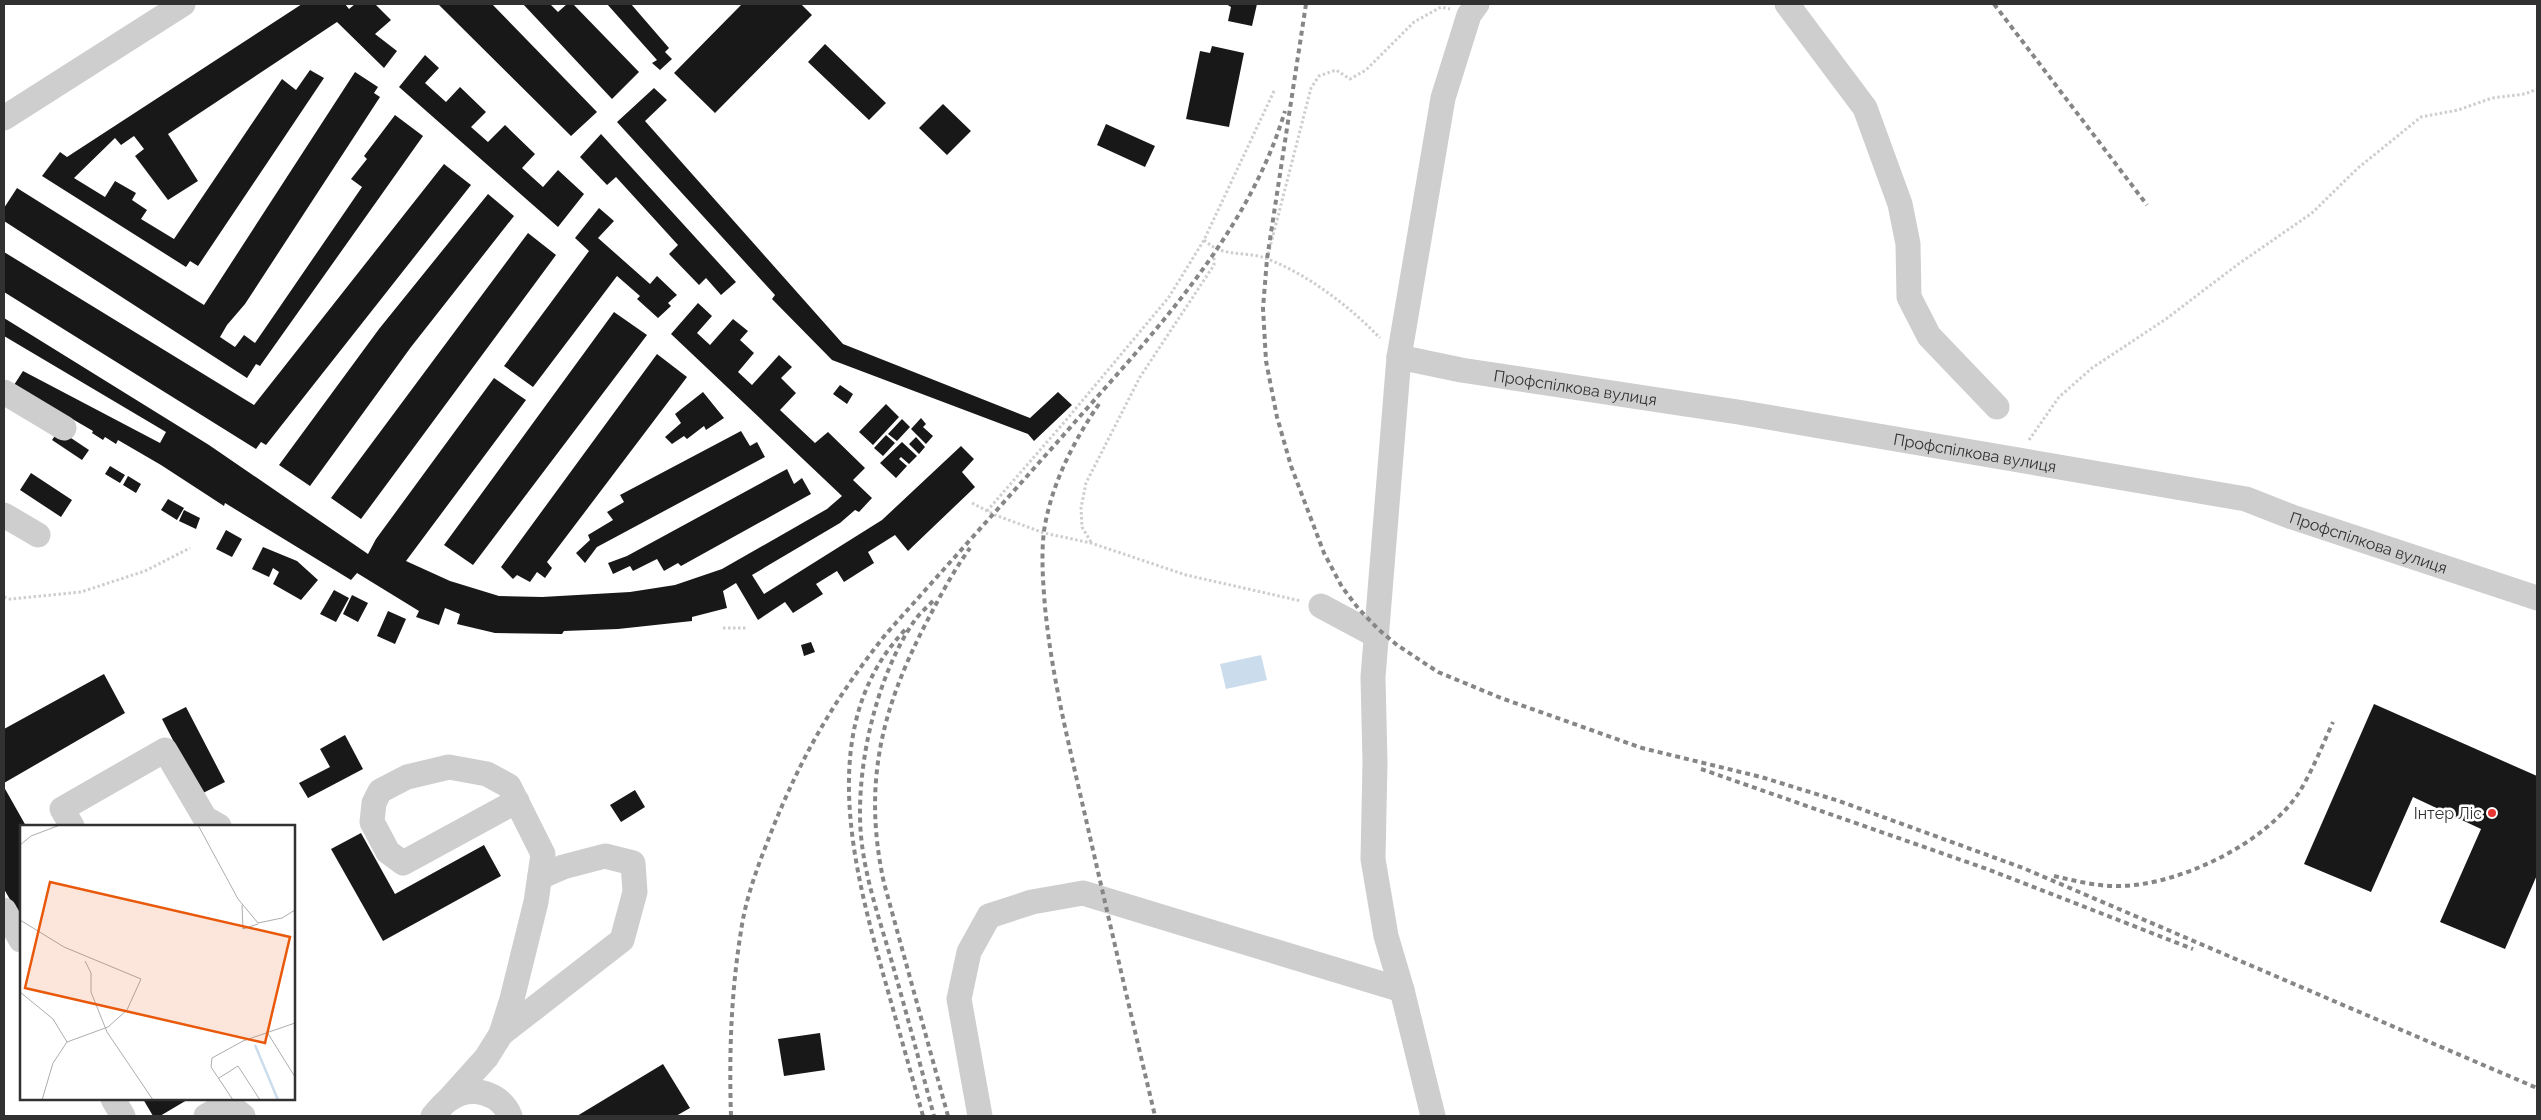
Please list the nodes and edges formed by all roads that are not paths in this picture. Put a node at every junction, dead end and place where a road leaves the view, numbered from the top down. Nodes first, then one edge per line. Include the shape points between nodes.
1 (183, 4) edge
2 (1786, 4) edge
3 (1473, 9) edge
4 (6, 114) edge
5 (1399, 358) junction
6 (4, 392) edge
7 (1997, 407) dead end
8 (64, 428) dead end
9 (4, 515) edge
10 (38, 535) dead end
11 (2537, 598) edge
12 (1321, 606) road end
13 (1377, 636) junction
14 (517, 801) junction
15 (71, 825) edge
16 (218, 825) edge
17 (540, 877) junction
18 (4, 910) edge
19 (20, 938) edge
20 (1402, 990) junction
21 (501, 1034) junction
22 (450, 1098) junction
23 (114, 1100) edge
24 (231, 1106) edge
25 (123, 1116) edge
26 (206, 1116) edge
27 (433, 1116) edge
28 (510, 1116) edge
29 (980, 1116) edge
30 (1433, 1116) edge

1 - 4 street
2 - 7 street via 1866,108 1900,204 1908,244 1909,297 1929,336
3 - 5 street via 1443,98
5 - 11 street, Профспілкова вулиця via 2246,499 2292,518
5 - 13 street
6 - 8 street
9 - 10 street
12 - 13 street
13 - 20 street via 1373,676 1373,859 1386,936
14 - 14 street via 509,786 487,774 449,768 407,777 380,791 374,803 372,822 388,852 403,863
14 - 17 street via 543,854
15 - 16 street via 62,809 166,750 205,818
17 - 21 street via 515,989
17 - 21 street via 605,856 633,863 635,892 622,940
18 - 19 street
20 - 29 street via 1083,893 1032,902 989,916 969,952 958,999
20 - 30 street
21 - 22 street via 486,1058
22 - 27 street
22 - 28 street via 472,1092 494,1095
23 - 25 street
24 - 26 street

